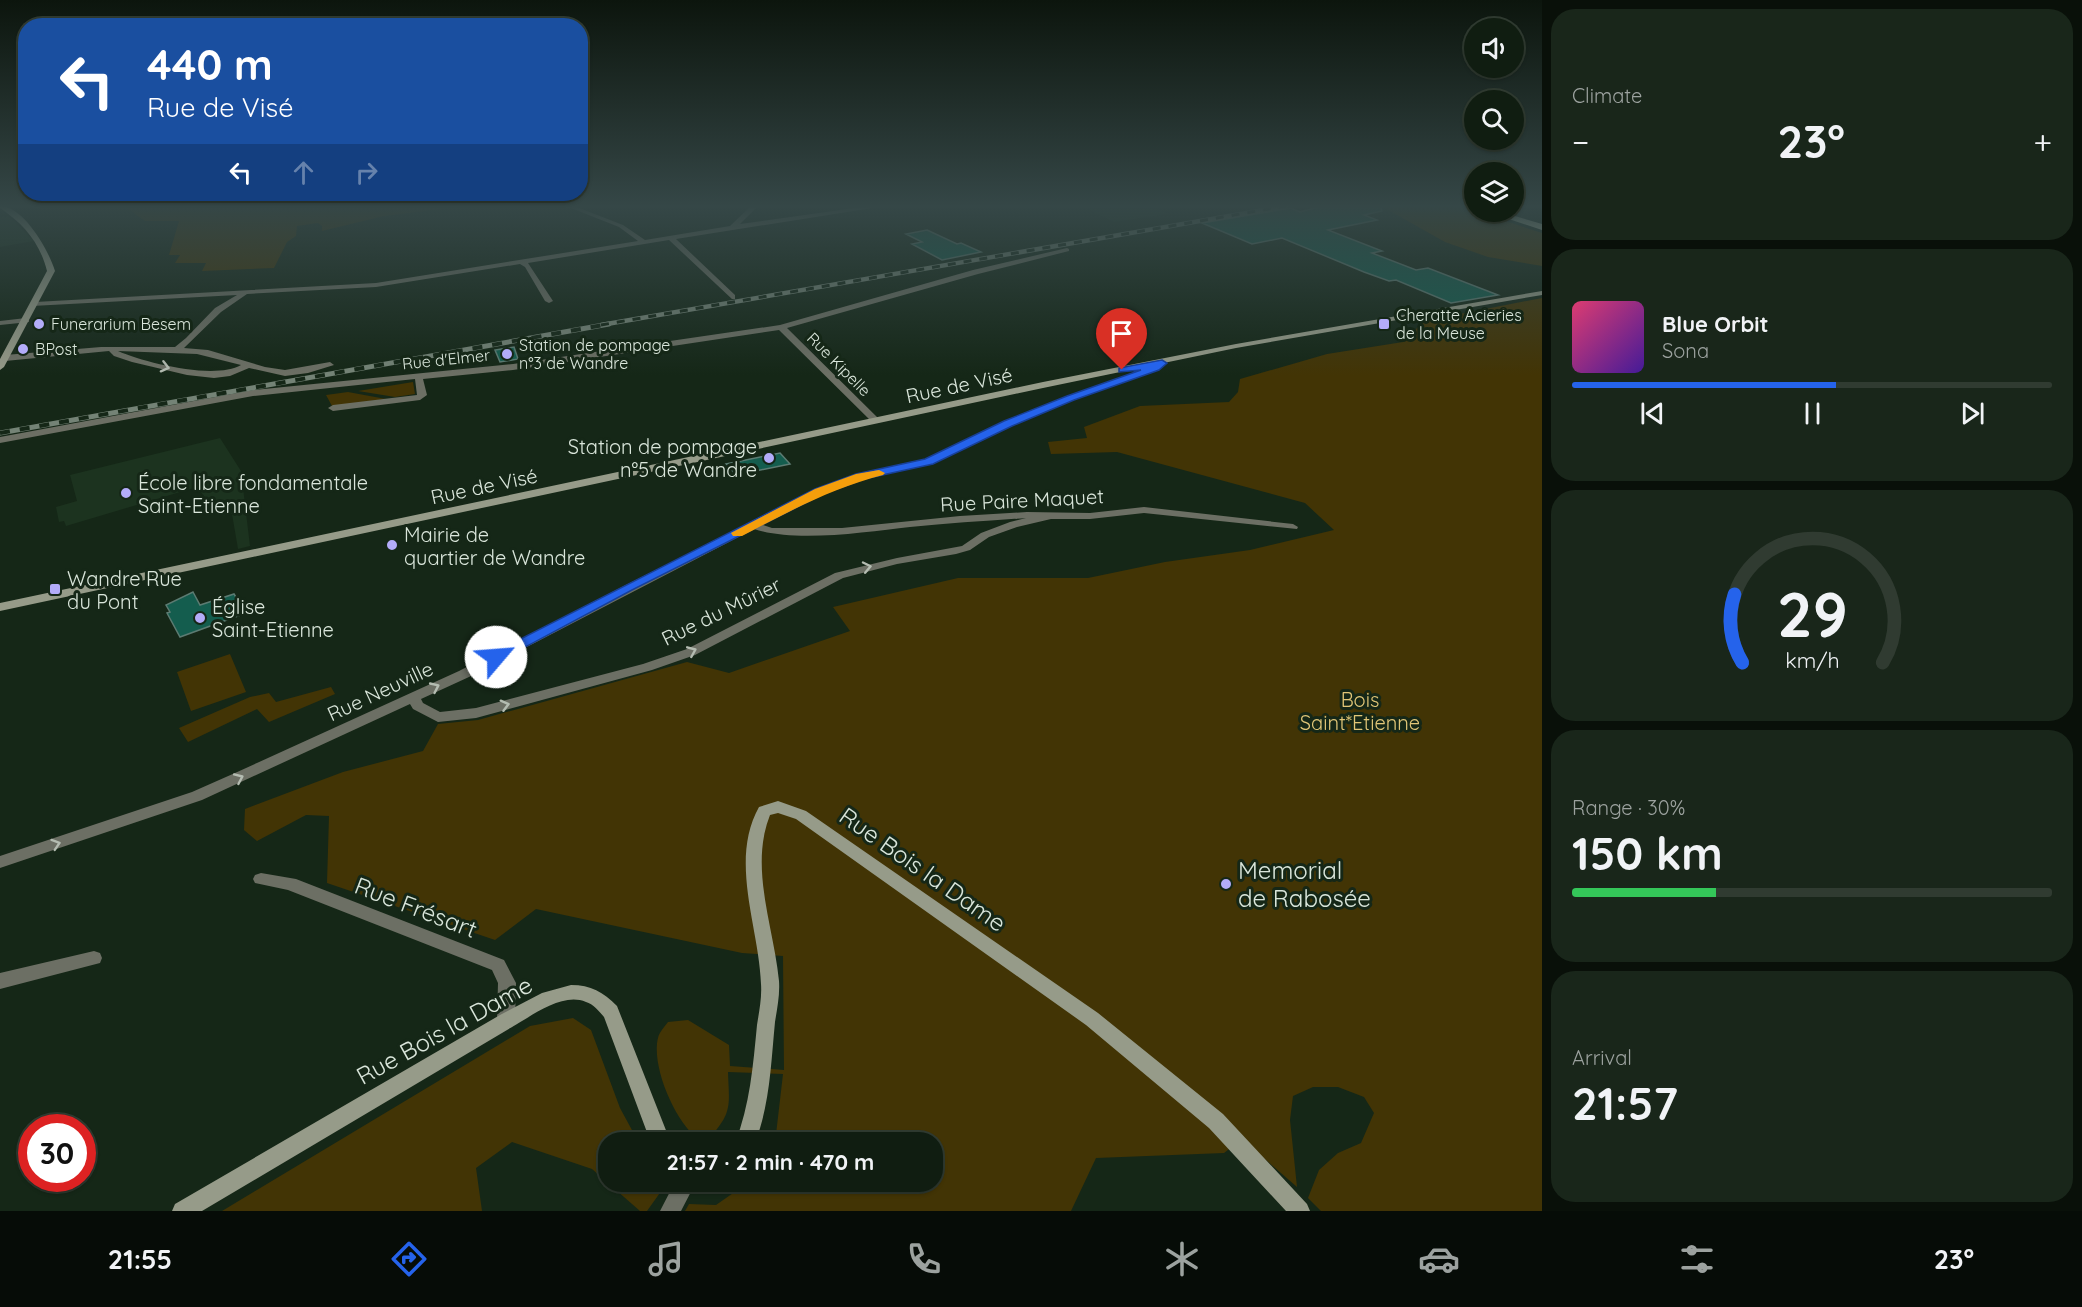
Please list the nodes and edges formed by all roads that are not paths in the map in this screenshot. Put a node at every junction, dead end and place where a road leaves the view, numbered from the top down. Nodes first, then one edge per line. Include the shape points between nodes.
1 (522, 262) edge
2 (50, 263) edge
3 (519, 263) edge
4 (696, 263) edge
5 (1015, 263) edge
6 (244, 293) junction
7 (1542, 293) edge
8 (732, 297) dead end
9 (549, 302) dead end
10 (35, 304) junction
11 (26, 320) junction
12 (0, 323) edge
13 (782, 327) junction
14 (109, 350) junction
15 (176, 350) junction
16 (5, 358) junction
17 (1162, 363) junction
18 (250, 364) junction
19 (330, 365) dead end
20 (0, 367) edge
21 (419, 378) junction
22 (333, 408) dead end
23 (876, 421) junction
24 (0, 440) edge
25 (1047, 517) junction
26 (753, 525) junction
27 (1293, 527) dead end
28 (0, 607) edge
29 (413, 697) junction
30 (0, 862) edge
31 (261, 879) dead end
32 (94, 958) dead end
33 (0, 981) edge
34 (506, 1021) junction
35 (657, 1132) edge
36 (750, 1132) edge
37 (680, 1192) edge
38 (182, 1211) edge
39 (670, 1211) edge
40 (1300, 1211) edge

1 - 9 street
2 - 10 street via 51,271
3 - 6 street via 376,285
4 - 8 street
5 - 13 street, Rue d'Elmer
6 - 10 street
6 - 15 street via 218,310
7 - 17 street, Rue de Visé
10 - 11 street
11 - 12 street
11 - 16 street
13 - 21 street, Rue d'Elmer
13 - 23 street, Rue Kipelle
14 - 15 street
14 - 16 street
14 -> 18 street via 213,376
15 - 18 street via 221,355
16 - 20 street
17 - 23 street, Rue de Visé
17 - 26 street, Rue Neuville via 1008,423 929,461 861,477 819,492
18 - 19 street via 287,373
21 - 22 street via 420,397
21 - 24 street, Rue d'Elmer via 253,393
23 - 28 street, Rue de Visé
25 - 26 street, Rue Paire Maquet via 960,519 805,532 771,531
25 - 27 street, Rue Paire Maquet via 1144,510
29 -> 25 street, Rue du Mûrier via 418,706 438,717 476,713 646,667 691,652 839,575 952,552 966,548 985,534
29 -> 26 street, Rue Neuville
30 -> 29 street, Rue Neuville via 197,796
31 - 34 street, Rue Frésart via 290,884 498,965 507,983
32 - 33 street
34 - 35 street, Rue Bois la Dame via 567,993 595,997 611,1012
34 - 38 street, Rue Bois la Dame
36 - 40 street, Rue Bois la Dame via 760,1093 770,984 754,840 764,811 778,807 801,815 1092,1019 1216,1121
37 - 39 street

